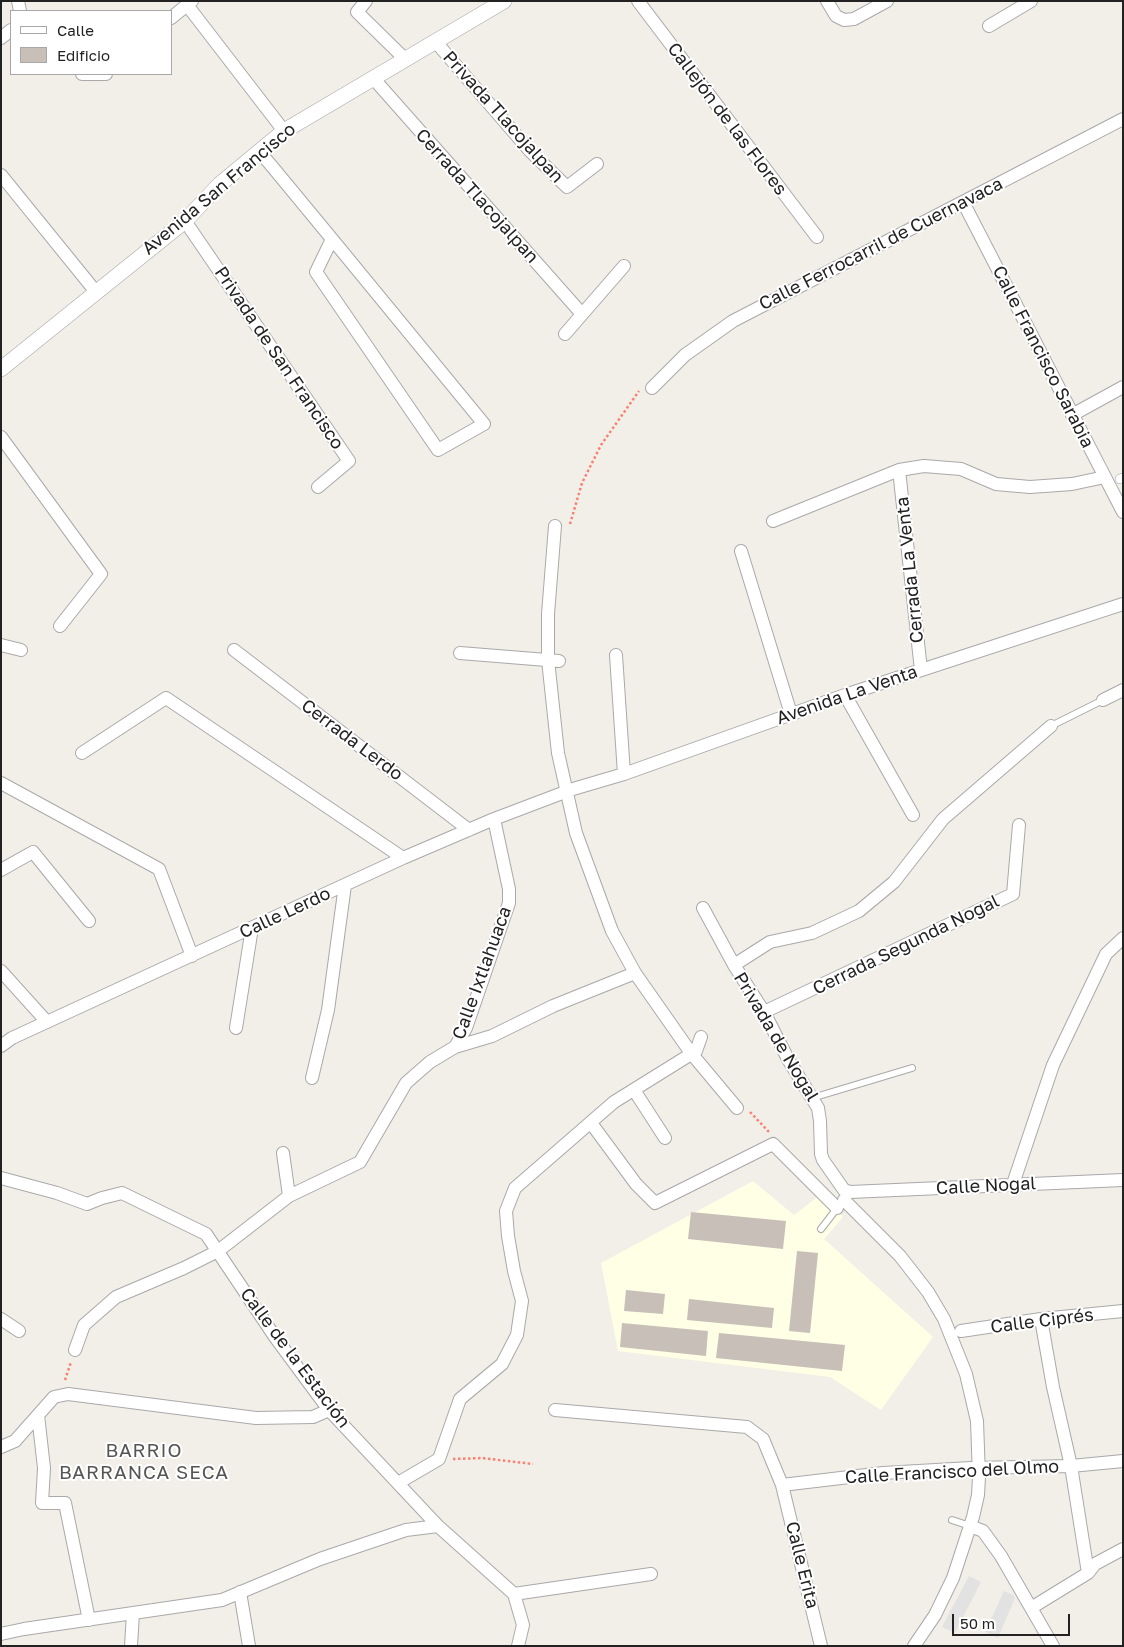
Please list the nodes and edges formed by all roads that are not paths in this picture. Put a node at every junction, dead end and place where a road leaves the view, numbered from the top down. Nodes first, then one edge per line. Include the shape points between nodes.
1 (366, 1) edge
2 (504, 1) edge
3 (638, 1) edge
4 (827, 1) edge
5 (887, 1) edge
6 (1031, 1) edge
7 (189, 3) edge
8 (172, 17) edge
9 (989, 26) dead end
10 (434, 42) junction
11 (405, 59) junction
12 (373, 78) junction
13 (1123, 119) edge
14 (284, 131) junction
15 (259, 151) junction
16 (597, 164) dead end
17 (1, 175) edge
18 (963, 202) junction
19 (185, 221) junction
20 (817, 237) dead end
21 (332, 239) junction
22 (624, 266) dead end
23 (96, 292) junction
24 (582, 314) junction
25 (565, 334) dead end
26 (1, 369) edge
27 (648, 386) road end
28 (1123, 387) edge
29 (1072, 415) junction
30 (1, 437) edge
31 (899, 470) junction
32 (1105, 477) junction
33 (318, 486) dead end
34 (1123, 512) edge
35 (772, 521) dead end
36 (555, 526) dead end
37 (740, 551) dead end
38 (1123, 604) edge
39 (60, 626) dead end
40 (1, 646) edge
41 (21, 650) dead end
42 (234, 650) dead end
43 (460, 653) dead end
44 (616, 655) dead end
45 (554, 660) junction
46 (921, 670) junction
47 (1123, 690) edge
48 (845, 695) junction
49 (1103, 700) joint
50 (791, 714) junction
51 (1051, 726) joint
52 (82, 753) dead end
53 (624, 774) junction
54 (1, 783) edge
55 (569, 791) junction
56 (914, 815) dead end
57 (494, 819) junction
58 (1019, 825) dead end
59 (470, 830) junction
60 (403, 858) junction
61 (1, 870) edge
62 (344, 885) junction
63 (703, 908) dead end
64 (89, 921) dead end
65 (252, 928) junction
66 (1123, 938) edge
67 (192, 956) junction
68 (734, 965) junction
69 (1, 971) edge
70 (635, 973) junction
71 (764, 1012) junction
72 (47, 1022) junction
73 (236, 1028) dead end
74 (701, 1037) dead end
75 (1, 1046) edge
76 (455, 1048) junction
77 (691, 1053) junction
78 (912, 1068) dead end
79 (312, 1078) dead end
80 (634, 1090) junction
81 (812, 1098) junction
82 (737, 1108) dead end
83 (591, 1123) junction
84 (665, 1138) dead end
85 (282, 1153) dead end
86 (1, 1178) edge
87 (1123, 1180) edge
88 (1013, 1184) junction
89 (289, 1196) junction
90 (844, 1200) junction
91 (821, 1228) dead end
92 (218, 1251) junction
93 (1123, 1311) edge
94 (1, 1318) edge
95 (1041, 1320) junction
96 (19, 1331) dead end
97 (961, 1331) dead end
98 (76, 1350) road end
99 (329, 1410) junction
100 (555, 1410) dead end
101 (38, 1415) junction
102 (1, 1447) edge
103 (1123, 1462) edge
104 (1071, 1466) junction
105 (979, 1468) junction
106 (398, 1483) junction
107 (782, 1485) junction
108 (952, 1520) dead end
109 (438, 1526) junction
110 (970, 1526) junction
111 (1123, 1549) edge
112 (1088, 1573) junction
113 (651, 1574) dead end
114 (240, 1592) junction
115 (514, 1594) junction
116 (1031, 1608) junction
117 (133, 1613) junction
118 (89, 1620) junction
119 (1, 1634) edge
120 (131, 1646) edge
121 (249, 1646) edge
122 (518, 1646) edge
123 (821, 1646) edge
124 (914, 1646) edge
125 (1053, 1646) edge

1 - 11 street via 357,12
2 - 10 street, Avenida San Francisco
3 - 20 street, Callejón de las Flores
4 - 5 street via 836,16 844,20 854,19
6 - 9 street
7 - 8 street
7 - 14 street
10 - 11 street, Avenida San Francisco
10 - 16 street, Privada Tlacojalpan via 530,151 567,187
11 - 12 street, Avenida San Francisco
12 - 14 street, Avenida San Francisco
12 - 24 street, Cerrada Tlacojalpan
13 - 18 street, Calle Ferrocarril de Cuernavaca
14 - 15 street, Avenida San Francisco
15 - 19 street, Avenida San Francisco via 220,184
15 - 21 street
17 - 23 street
18 - 27 street, Calle Ferrocarril de Cuernavaca via 733,321
18 - 29 street, Calle Francisco Sarabia
19 - 23 street, Avenida San Francisco
19 - 33 street, Privada de San Francisco via 349,461
21 - 21 street via 396,316 484,424 438,450 316,272
22 - 24 street
23 - 26 street, Avenida San Francisco
24 - 25 street
28 - 29 street
29 - 32 street, Calle Francisco Sarabia
30 - 39 street via 101,574
31 - 32 street via 924,466 961,470 996,484 1030,487 1072,484
31 - 35 street
31 - 46 street, Cerrada La Venta
32 - 34 street, Calle Francisco Sarabia
36 - 45 street via 548,614
37 - 50 street
38 - 46 street, Avenida La Venta
40 - 41 street
42 - 59 street, Cerrada Lerdo
43 - 45 street
44 - 53 street
45 - 55 street via 558,753
46 - 48 street, Avenida La Venta
47 - 49 street
48 - 50 street, Avenida La Venta
48 - 56 street
49 - 51 lane
50 - 53 street, Avenida La Venta
51 - 68 street via 943,820 894,882 859,911 812,933 770,942
52 - 60 street via 166,698
53 - 55 street, Avenida La Venta
54 - 67 street via 159,869
55 - 57 street, Calle Lerdo
55 - 70 street via 576,833 612,931
57 - 59 street, Calle Lerdo
57 - 76 street, Calle Ixtlahuaca via 509,903 466,1028
58 - 71 street, Cerrada Segunda Nogal via 1013,894
59 - 60 street, Calle Lerdo
60 - 62 street, Calle Lerdo
61 - 64 street via 33,852
62 - 65 street, Calle Lerdo
62 - 79 street via 328,1010
63 - 68 street, Privada de Nogal
65 - 67 street, Calle Lerdo
65 - 73 street
66 - 88 street via 1106,954 1053,1065
67 - 72 street, Calle Lerdo
68 - 71 street, Privada de Nogal
69 - 72 street
70 - 76 street via 553,1006 492,1036
70 - 77 street
71 - 81 street, Privada de Nogal
72 - 75 street, Calle Lerdo
74 - 77 street via 696,1051
76 - 89 street, Calle Ixtlahuaca via 430,1062 406,1083 360,1162
77 - 80 street
77 - 82 street
78 - 81 lane
80 - 83 street via 614,1102
80 - 84 street
81 - 90 street, Privada de Nogal via 820,1114 821,1154 844,1190
83 - 90 street via 636,1184 656,1203 773,1144
83 - 106 street via 515,1188 506,1211 522,1301 517,1334 502,1364 460,1399 439,1459
85 - 89 street
86 - 92 street, Calle de la Estación via 87,1204 122,1193 206,1234
87 - 88 street, Calle Nogal
88 - 90 street, Calle Nogal
89 - 92 street, Calle Ixtlahuaca
90 - 91 lane
90 - 105 street via 910,1267 944,1319 973,1399
92 - 98 street, Calle Ixtlahuaca via 116,1297 84,1325
92 - 99 street, Calle de la Estación
93 - 95 street, Calle Ciprés
94 - 96 street
95 - 97 street, Calle Ciprés
95 - 104 street
99 - 101 street via 313,1417 256,1418 68,1394 57,1397
99 - 106 street, Calle de la Estación
100 - 107 street, Calle Erita via 747,1427 763,1439
101 - 102 street via 15,1441
101 - 118 street via 44,1468 42,1503 65,1503
103 - 104 street, Calle Francisco del Olmo
104 - 105 street, Calle Francisco del Olmo
104 - 112 street
105 - 107 street, Calle Francisco del Olmo via 884,1473
105 - 110 street via 978,1495
106 - 109 street, Calle de la Estación
107 - 123 street, Calle Erita
108 - 110 lane
109 - 114 street via 406,1530 320,1559
109 - 115 street, Calle de la Estación
110 - 116 street via 983,1531
110 - 124 street via 953,1578 927,1629
111 - 112 street via 1095,1564
112 - 116 street
113 - 115 street
114 - 117 street via 222,1600
114 - 121 street
115 - 122 street via 523,1625
116 - 125 street
117 - 118 street
117 - 120 street
118 - 119 street

